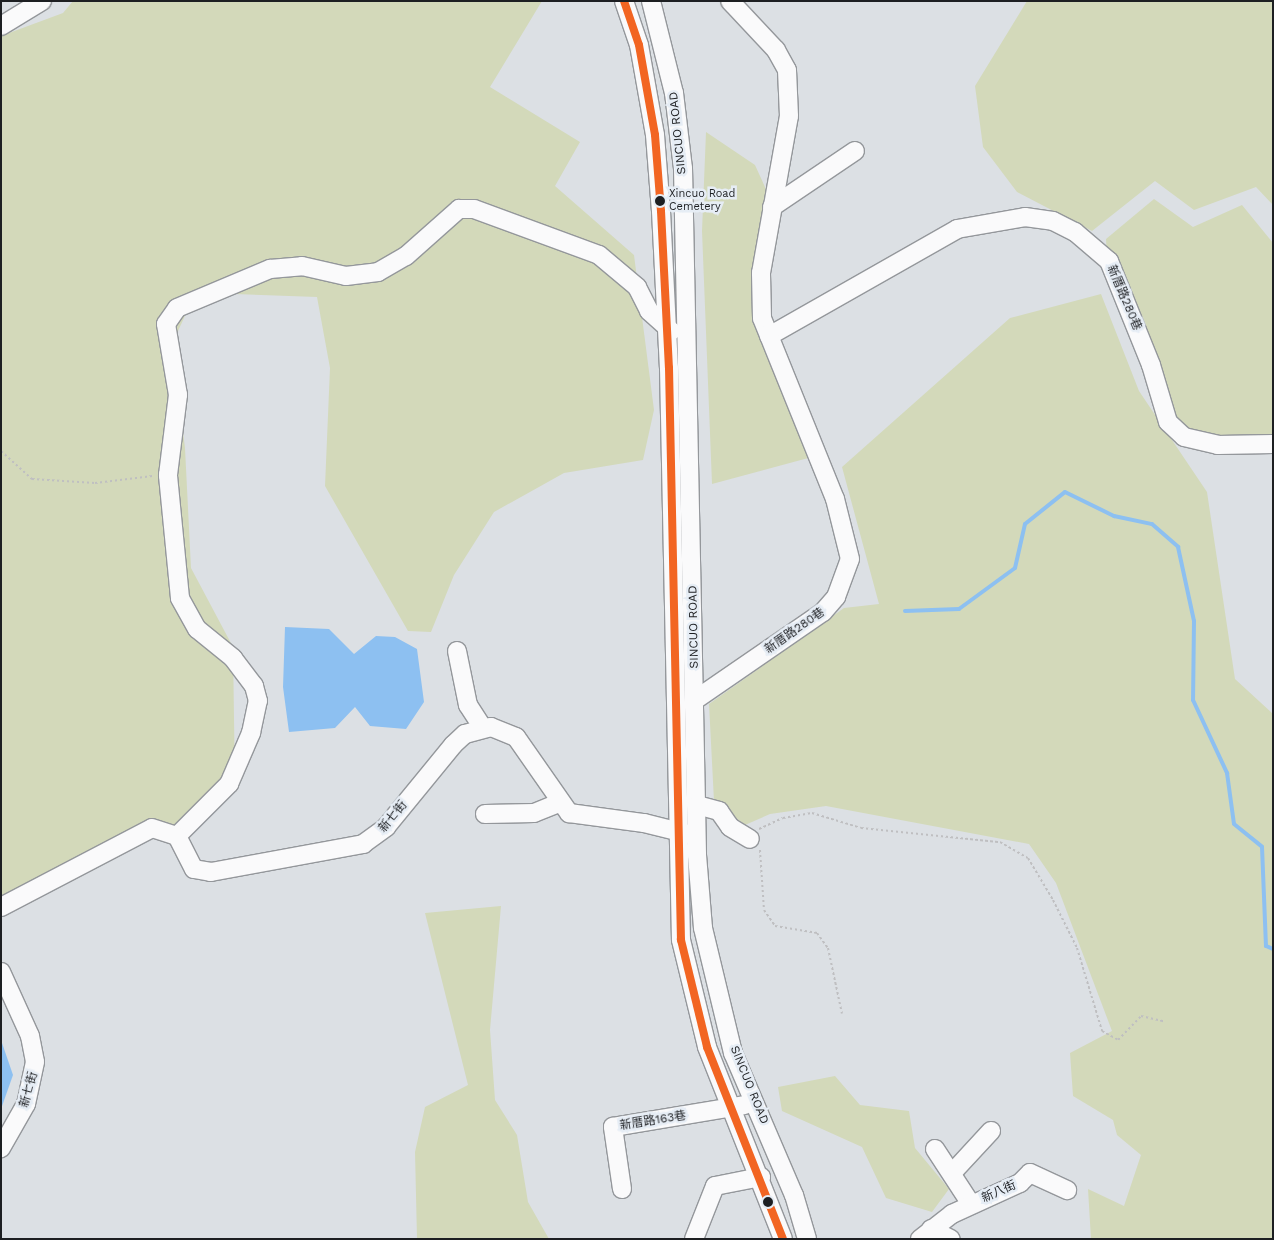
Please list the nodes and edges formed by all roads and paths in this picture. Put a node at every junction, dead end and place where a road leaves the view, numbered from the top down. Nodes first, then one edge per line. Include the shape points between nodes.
1 (42, 1) edge
2 (624, 1) edge
3 (730, 1) edge
4 (653, 2) edge
5 (1, 26) edge
6 (855, 151) dead end
7 (772, 207) junction
8 (688, 328) junction
9 (667, 331) junction
10 (769, 336) junction
11 (1273, 444) edge
12 (1, 451) edge
13 (168, 475) junction
14 (458, 652) dead end
15 (695, 700) junction
16 (483, 728) junction
17 (675, 740) junction
18 (696, 742) junction
19 (559, 803) junction
20 (697, 805) junction
21 (485, 814) dead end
22 (677, 834) junction
23 (697, 835) junction
24 (177, 836) junction
25 (746, 837) junction
26 (1, 907) edge
27 (1, 972) edge
28 (842, 1014) dead end
29 (1163, 1021) dead end
30 (754, 1101) junction
31 (734, 1109) junction
32 (991, 1131) dead end
33 (1, 1148) edge
34 (935, 1149) dead end
35 (953, 1172) junction
36 (761, 1176) junction
37 (622, 1189) dead end
38 (1067, 1190) dead end
39 (971, 1204) junction
40 (925, 1234) edge
41 (694, 1239) edge
42 (783, 1239) edge
43 (806, 1239) edge
44 (951, 1239) edge

1 - 5 street
2 - 9 street, SINCUO ROAD via 639,45 655,135
3 - 7 street, 新厝路280巷 via 776,50 787,70 789,116
4 - 8 street, SINCUO ROAD via 676,112
6 - 7 street
7 - 10 street, 新厝路280巷 via 760,295
8 - 9 street
8 - 15 street, SINCUO ROAD
9 - 13 street via 649,311 638,287 599,255 498,217 459,209 406,256 378,272 346,276 302,266 270,269 177,308 166,324 178,395
9 - 17 street, SINCUO ROAD
10 - 11 street, 新厝路280巷 via 957,229 1025,217 1053,221 1075,232 1109,261 1151,365 1168,422 1184,437 1218,445
10 - 15 street, 新厝路280巷 via 835,499 850,559 836,597 824,612
12 - 13 path via 32,479 95,483
13 - 24 street via 180,598 186,614 233,658 254,686 258,700 251,734 229,784
14 - 16 street via 468,705
15 - 18 street, SINCUO ROAD
16 - 19 street via 505,730 516,737
16 - 24 street, 新七街 via 454,744 386,827 363,844 212,872 194,869
17 - 18 street
17 - 22 street, SINCUO ROAD
18 - 20 street, SINCUO ROAD
19 - 21 street via 534,813
19 - 22 street via 581,817 644,823
20 - 23 street, SINCUO ROAD
20 - 25 street via 719,811
22 - 23 street
22 - 31 street, SINCUO ROAD via 681,940 707,1047
23 - 30 street, SINCUO ROAD via 703,928 733,1053
24 - 26 street via 164,828 143,830
25 - 28 path via 761,850 764,910 775,926 818,933 828,948
25 - 29 path via 783,818 812,812 861,828 1000,842 1028,858 1053,900 1077,948 1102,1031 1118,1040 1141,1016
27 - 33 street, 新七街 via 30,1036 35,1062 26,1104
30 - 31 street, 新厝路163巷
30 - 43 street, SINCUO ROAD via 794,1194
31 - 36 street, SINCUO ROAD
31 - 37 street, 新厝路163巷 via 612,1127
32 - 35 street
34 - 35 street
35 - 39 street
36 - 41 street via 715,1186
36 - 42 street, SINCUO ROAD
38 - 39 street, 新八街 via 1030,1173 1020,1183
39 - 40 street, 新八街
40 - 44 street, 新八街

